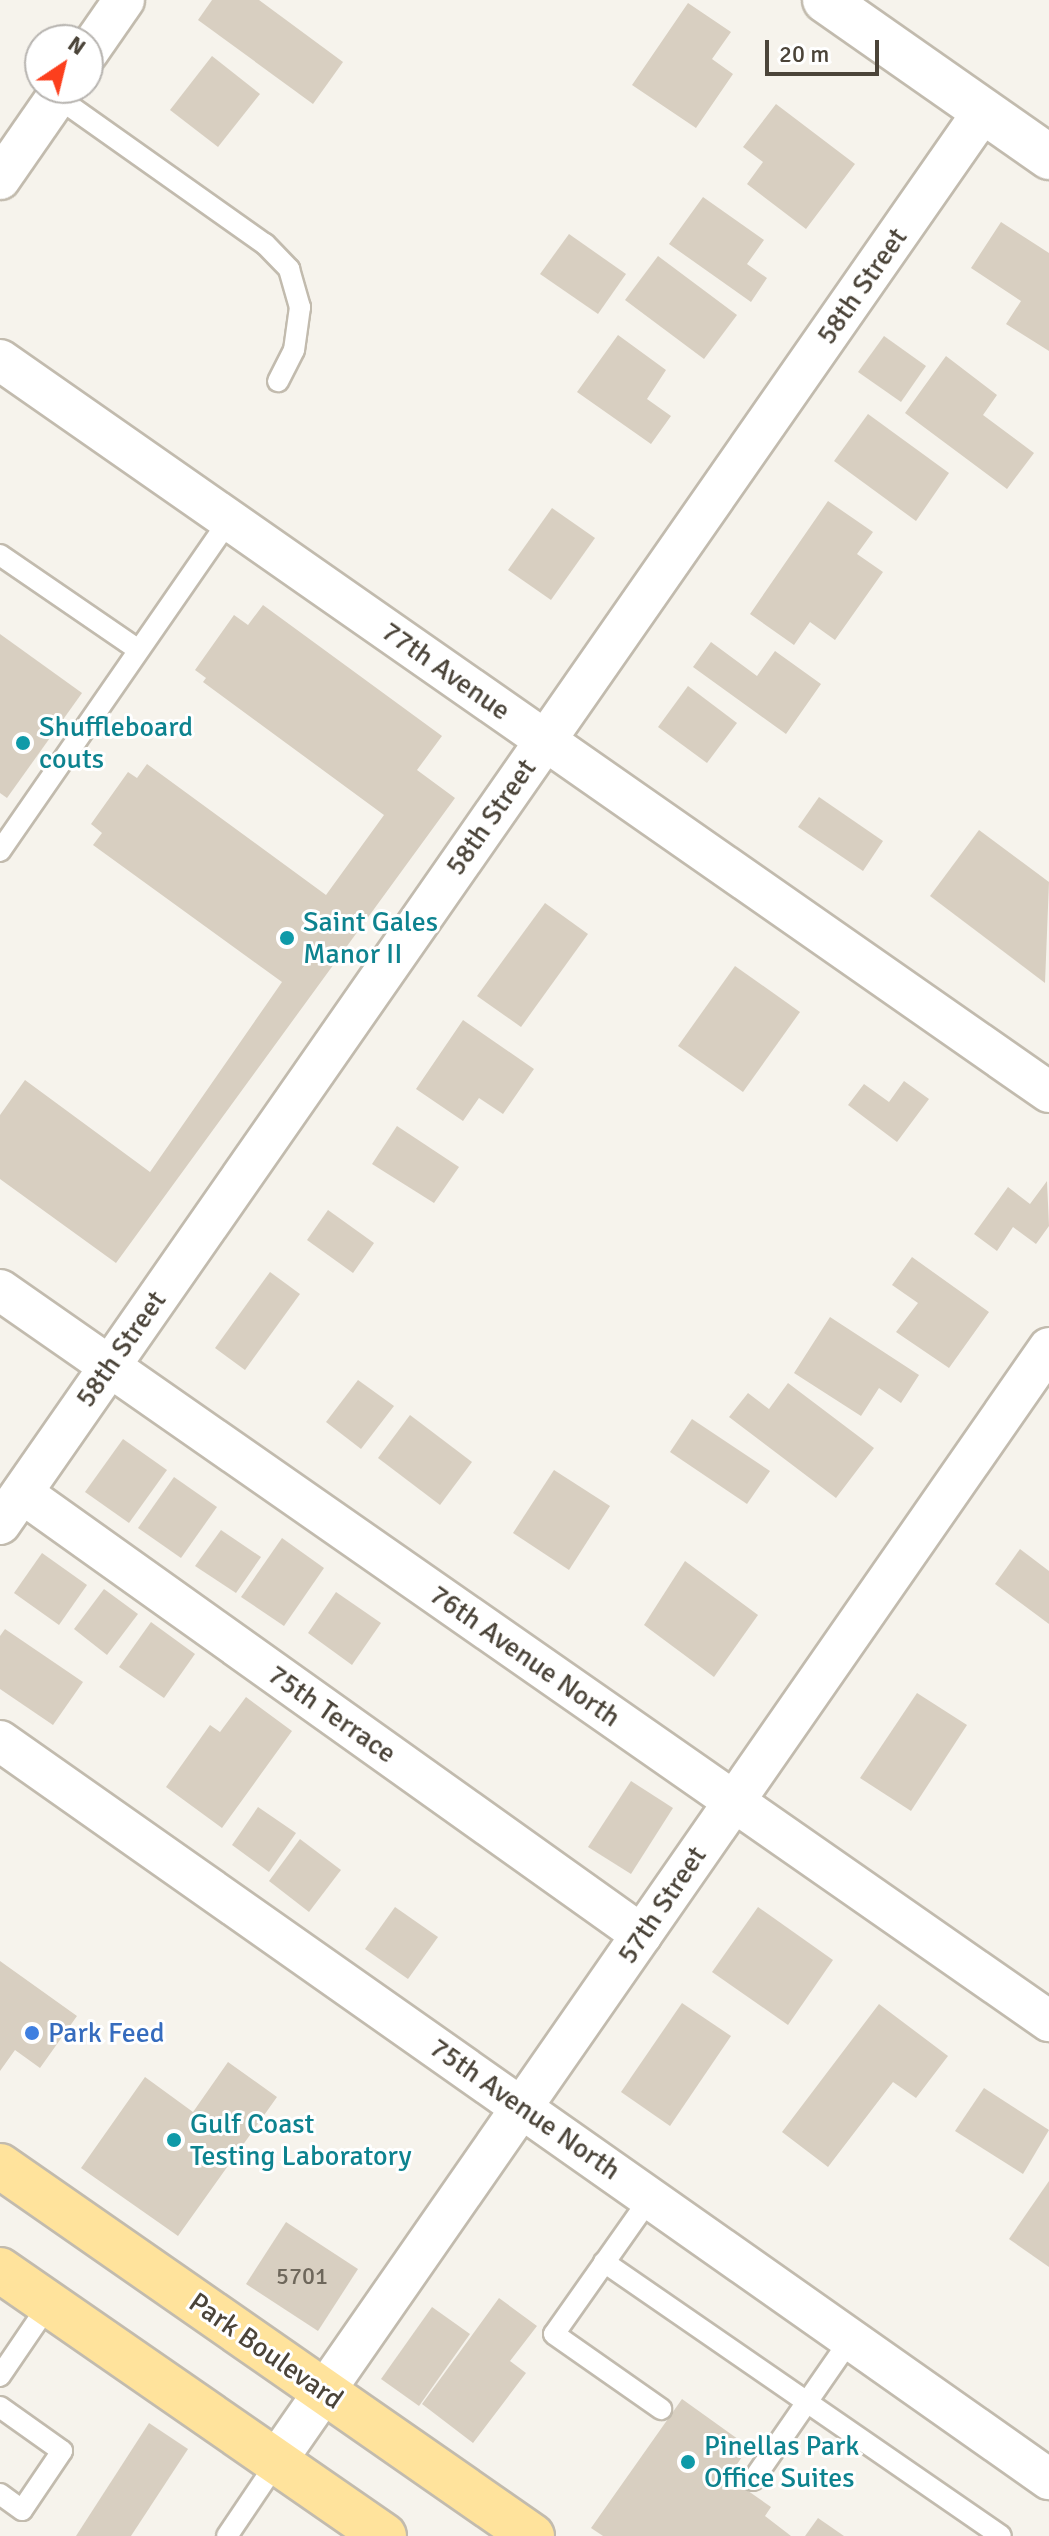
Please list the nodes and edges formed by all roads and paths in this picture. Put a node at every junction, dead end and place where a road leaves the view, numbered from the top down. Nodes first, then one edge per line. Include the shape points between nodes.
1 (124, 0) edge
2 (825, 0) edge
3 (104, 29) edge
4 (50, 104) edge
5 (76, 104) edge
6 (983, 112) junction
7 (6, 155) edge
8 (1049, 157) edge
9 (0, 360) edge
10 (278, 381) dead end
11 (229, 520) junction
12 (0, 555) edge
13 (139, 650) junction
14 (544, 740) junction
15 (0, 851) edge
16 (1049, 1092) edge
17 (0, 1290) edge
18 (1049, 1348) edge
19 (109, 1366) junction
20 (11, 1508) edge
21 (0, 1741) edge
22 (734, 1801) junction
23 (642, 1935) junction
24 (1049, 2021) edge
25 (523, 2108) junction
26 (0, 2166) edge
27 (650, 2198) junction
28 (604, 2262) junction
29 (5, 2283) edge
30 (49, 2304) junction
31 (850, 2340) junction
32 (0, 2376) edge
33 (324, 2391) junction
34 (807, 2404) junction
35 (0, 2407) edge
36 (661, 2409) dead end
37 (277, 2462) junction
38 (1049, 2479) edge
39 (753, 2480) dead end
40 (0, 2494) edge
41 (227, 2536) edge
42 (384, 2536) edge
43 (532, 2536) edge
44 (1001, 2536) edge

1 - 3 street
2 - 6 street
4 - 7 street
5 - 10 lane via 265,244 289,269 300,307 294,350
6 - 8 street
6 - 14 street, 58th Street
9 - 11 street, 77th Avenue
11 - 13 lane
11 - 14 street, 77th Avenue
12 - 13 lane
13 - 15 lane
14 - 16 street, 77th Avenue
14 - 19 street, 58th Street
17 - 19 street, 76th Avenue North
18 - 22 street, 57th Street
19 - 20 street, 58th Street
19 - 22 street, 76th Avenue North
20 - 23 street, 75th Terrace
21 - 25 street, 75th Avenue North
22 - 23 street, 57th Street
22 - 24 street, 76th Avenue North
23 - 25 street, 57th Street
25 - 27 street, 75th Avenue North
25 - 33 street, 57th Street
26 - 33 main road, Park Boulevard
27 - 28 lane
27 - 31 street, 75th Avenue North
28 - 34 lane
28 - 36 lane via 554,2334
29 - 30 main road
30 - 32 lane
30 - 37 main road
31 - 34 lane
31 - 38 street, 75th Avenue North
33 - 37 street, 57th Street
33 - 43 main road, Park Boulevard
34 - 39 lane
34 - 44 lane
35 - 40 lane via 62,2451 22,2510
37 - 41 lane
37 - 42 main road

